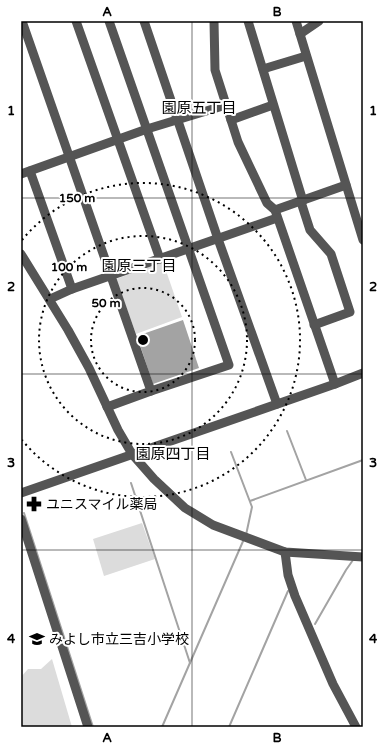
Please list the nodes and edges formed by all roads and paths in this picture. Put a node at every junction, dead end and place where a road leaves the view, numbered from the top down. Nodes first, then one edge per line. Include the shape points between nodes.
1 (76, 21) edge
2 (109, 21) edge
3 (144, 21) edge
4 (214, 21) edge
5 (248, 21) edge
6 (296, 21) edge
7 (319, 21) edge
8 (24, 23) edge
9 (300, 34) junction
10 (306, 56) junction
11 (263, 69) junction
12 (226, 104) junction
13 (273, 105) junction
14 (178, 120) junction
15 (231, 120) junction
16 (147, 129) junction
17 (117, 139) junction
18 (70, 157) junction
19 (30, 171) junction
20 (21, 174) edge
21 (346, 185) junction
22 (302, 201) junction
23 (276, 214) junction
24 (218, 239) junction
25 (363, 240) edge
26 (188, 249) junction
27 (21, 254) edge
28 (160, 259) junction
29 (111, 276) junction
30 (72, 290) junction
31 (50, 299) junction
32 (314, 325) junction
33 (363, 373) edge
34 (335, 384) junction
35 (151, 391) junction
36 (277, 404) junction
37 (106, 407) junction
38 (132, 454) junction
39 (21, 493) edge
40 (21, 519) edge
41 (25, 545) edge
42 (285, 552) junction
43 (363, 557) edge
44 (88, 727) edge
45 (356, 727) edge

1 - 17 street
2 - 16 street
3 - 14 street
4 - 12 street via 215,70
5 - 11 street
6 - 9 street
7 - 9 street
8 - 18 street
9 - 10 street
10 - 11 street
10 - 21 street
11 - 13 street
12 - 14 street
12 - 15 street
13 - 15 street
13 - 22 street
14 - 16 street
14 - 24 street
15 - 23 street via 238,142 267,203
16 - 17 street
16 - 26 street
17 - 18 street
17 - 28 street
18 - 19 street
18 - 29 street
19 - 20 street
19 - 30 street
21 - 22 street
21 - 25 street
22 - 23 street
22 - 32 street via 310,230 331,254 350,312
23 - 24 street
23 - 32 street
24 - 26 street
24 - 36 street
26 - 28 street
26 - 35 street via 229,365
27 - 31 street
28 - 29 street
29 - 30 street
29 - 35 street
30 - 31 street
31 - 37 street via 89,368
32 - 34 street
33 - 34 street
34 - 36 street
35 - 37 street
36 - 38 street
37 - 38 street
38 - 39 street
38 - 42 street via 154,479 197,516 212,525
40 - 41 street
41 - 44 street
42 - 43 street
42 - 45 street via 288,575 295,596 330,679

